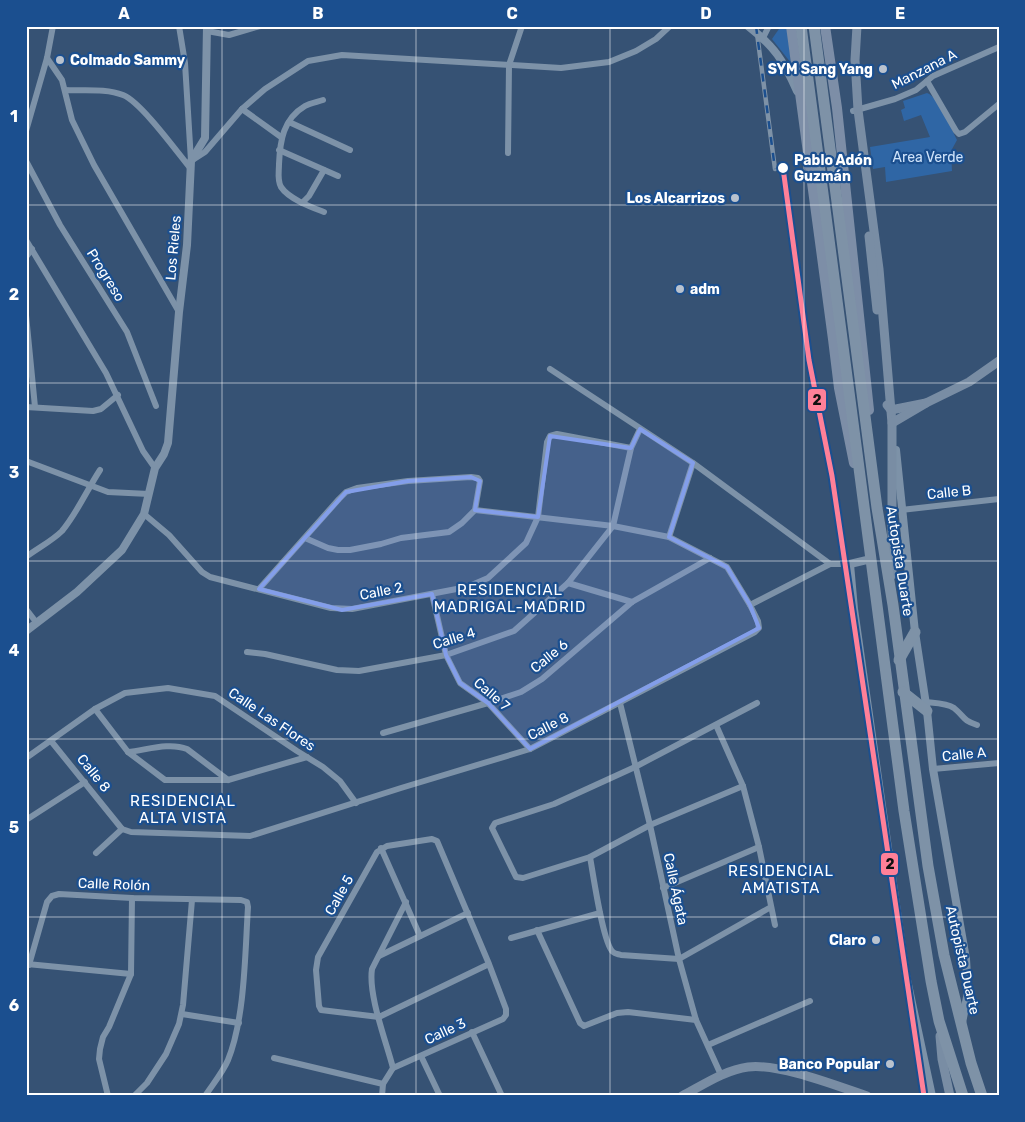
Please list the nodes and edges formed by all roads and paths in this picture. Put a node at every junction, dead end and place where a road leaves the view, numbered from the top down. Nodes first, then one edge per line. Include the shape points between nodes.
1 (53, 26) edge
2 (179, 26) edge
3 (260, 26) edge
4 (522, 26) edge
5 (670, 26) edge
6 (748, 26) edge
7 (769, 26) edge
8 (791, 26) edge
9 (801, 26) edge
10 (814, 26) edge
11 (825, 26) edge
12 (851, 26) edge
13 (857, 26) edge
14 (207, 29) edge
15 (763, 38) junction
16 (999, 47) edge
17 (47, 58) junction
18 (509, 65) junction
19 (927, 81) junction
20 (65, 90) junction
21 (323, 100) dead end
22 (802, 101) junction
23 (999, 104) edge
24 (242, 109) junction
25 (856, 110) junction
26 (289, 122) junction
27 (26, 131) edge
28 (281, 137) junction
29 (279, 150) junction
30 (350, 150) dead end
31 (508, 153) dead end
32 (191, 160) junction
33 (26, 161) edge
34 (191, 169) junction
35 (324, 170) junction
36 (338, 176) dead end
37 (302, 203) junction
38 (324, 212) dead end
39 (26, 240) edge
40 (32, 249) junction
41 (26, 257) edge
42 (179, 312) junction
43 (26, 315) edge
44 (999, 361) edge
45 (550, 370) dead end
46 (889, 391) junction
47 (118, 395) junction
48 (926, 403) junction
49 (156, 406) dead end
50 (26, 407) edge
51 (35, 407) junction
52 (890, 410) junction
53 (892, 424) junction
54 (640, 429) junction
55 (631, 448) junction
56 (26, 461) edge
57 (693, 463) junction
58 (155, 468) junction
59 (100, 470) dead end
60 (91, 484) junction
61 (149, 494) junction
62 (999, 499) edge
63 (877, 508) junction
64 (475, 510) junction
65 (901, 510) junction
66 (144, 514) junction
67 (538, 517) junction
68 (612, 526) junction
69 (868, 533) junction
70 (669, 537) junction
71 (305, 538) junction
72 (26, 556) edge
73 (710, 558) junction
74 (870, 559) junction
75 (830, 564) junction
76 (850, 564) junction
77 (568, 583) junction
78 (260, 589) junction
79 (432, 594) junction
80 (632, 602) junction
81 (750, 605) junction
82 (893, 605) junction
83 (26, 609) edge
84 (36, 622) junction
85 (26, 631) edge
86 (915, 632) junction
87 (247, 652) dead end
88 (446, 655) junction
89 (899, 660) junction
90 (903, 692) junction
91 (488, 703) junction
92 (620, 703) junction
93 (756, 703) dead end
94 (926, 707) junction
95 (95, 709) junction
96 (977, 724) dead end
97 (716, 725) junction
98 (383, 733) dead end
99 (50, 741) junction
100 (530, 749) junction
101 (128, 752) junction
102 (307, 757) junction
103 (26, 758) edge
104 (999, 763) edge
105 (635, 767) junction
106 (933, 770) junction
107 (228, 780) junction
108 (85, 782) junction
109 (743, 786) junction
110 (356, 803) junction
111 (26, 820) edge
112 (650, 826) junction
113 (122, 829) junction
114 (759, 847) junction
115 (381, 848) junction
116 (96, 853) dead end
117 (590, 856) junction
118 (662, 888) junction
119 (132, 898) junction
120 (192, 900) junction
121 (406, 902) junction
122 (771, 907) junction
123 (468, 913) junction
124 (600, 913) junction
125 (775, 925) dead end
126 (537, 930) junction
127 (420, 936) junction
128 (510, 938) dead end
129 (379, 956) junction
130 (679, 960) junction
131 (489, 964) junction
132 (28, 965) edge
133 (131, 974) junction
134 (810, 1001) dead end
135 (182, 1014) junction
136 (379, 1017) junction
137 (696, 1020) junction
138 (939, 1021) junction
139 (239, 1023) junction
140 (962, 1024) junction
141 (472, 1032) junction
142 (708, 1046) junction
143 (421, 1056) junction
144 (274, 1058) dead end
145 (393, 1068) junction
146 (721, 1075) junction
147 (383, 1084) junction
148 (108, 1096) edge
149 (134, 1096) edge
150 (205, 1096) edge
151 (382, 1096) edge
152 (440, 1096) edge
153 (502, 1096) edge
154 (682, 1096) edge
155 (867, 1096) edge
156 (932, 1096) edge
157 (950, 1096) edge
158 (963, 1096) edge
159 (982, 1096) edge

1 - 17 street
2 - 32 street, Los Rieles via 185,62
3 - 14 street via 228,35
4 - 18 street
5 - 18 street via 636,51 608,62 561,68
6 - 15 street
7 - 15 street
8 - 22 main road
9 - 69 highway, Autopista Duarte
10 - 63 highway, Autopista Duarte
11 - 63 main road via 867,386
12 - 25 main road via 849,59
13 - 25 main road
14 - 32 street via 205,138
15 - 22 street via 785,64
16 - 19 street, Manzana A
17 - 20 street
17 - 27 street
18 - 24 street via 342,55 308,61 265,89
18 - 31 street
19 - 23 street via 959,134
19 - 25 street, Manzana A via 895,99
20 - 34 street via 102,91 123,95 135,102
20 - 42 street via 72,120 94,165
21 - 26 street via 305,106
22 - 69 main road via 839,388
24 - 28 street
24 - 32 street via 205,152
25 - 46 main road via 879,269
25 - 52 main road
26 - 28 street
26 - 30 street
28 - 29 street
29 - 35 street
29 - 37 street via 282,188
32 - 34 street, Los Rieles
33 - 49 street, Progreso via 60,225 127,332
34 - 42 street, Los Rieles
35 - 36 street
35 - 37 street
37 - 38 street
39 - 40 street
40 - 41 street
40 - 47 street
42 - 58 street, Los Rieles via 168,443
43 - 51 street
44 - 48 main road via 969,382
45 - 54 street
46 - 48 main road via 902,402
46 - 52 main road
47 - 51 street via 101,409 93,411
47 - 58 street via 143,451
48 - 52 main road
48 - 53 main road
50 - 51 street
52 - 53 main road
53 - 65 street
53 - 82 main road
54 - 55 street, Calle 4
54 - 57 street
55 - 67 street, Calle 2 via 557,434 550,436
55 - 68 street, Calle 4
56 - 60 street
57 - 70 street
57 - 75 street
58 - 61 street, Los Rieles
59 - 60 street
60 - 61 street via 108,492
60 - 72 street via 62,530
61 - 66 street, Los Rieles
62 - 65 street, Calle B
63 - 82 highway, Autopista Duarte
64 - 67 street, Calle 8
64 - 71 street via 449,532 401,538 350,550 328,548
64 - 71 street via 478,478 408,481 357,488 339,498
65 - 86 street
66 - 78 street, Calle 2 via 169,535 202,572 210,577
66 - 84 street, Los Rieles via 122,550 77,592
67 - 68 street, Calle 8
67 - 79 street, Calle 2 via 526,543 488,578 467,587
68 - 70 street, Calle 8
68 - 77 street, Calle 4
69 - 74 highway, Autopista Duarte
70 - 73 street, Calle 8
71 - 78 street
73 - 80 street, Calle 6
73 - 81 street, Calle 8 via 727,567
74 - 76 street
74 - 138 highway, Autopista Duarte via 904,811
75 - 76 street
75 - 81 street
76 - 156 street via 862,676 900,938
77 - 80 street
77 - 88 street, Calle 4 via 514,631
78 - 79 street, Calle 2 via 342,610
79 - 88 street, Calle 7
80 - 91 street, Calle 6 via 542,680 522,692
81 - 92 street, Calle 8 via 758,621 759,628 755,632
82 - 89 highway, Autopista Duarte
83 - 84 street
84 - 85 street, Los Rieles
86 - 89 highway
86 - 94 street
87 - 88 street, Calle 4 via 337,670 359,671
88 - 91 street, Calle 7 via 460,683
89 - 90 highway, Autopista Duarte
90 - 94 highway
90 - 140 highway, Autopista Duarte via 928,866 944,955
91 - 98 street, Calle 6
91 - 100 street, Calle 7
92 - 100 street, Calle 8
92 - 105 street, Calle Ágata
93 - 97 street
94 - 96 street via 949,706 965,720
94 - 106 street
95 - 99 street, Calle Las Flores
95 - 101 street
95 - 102 street, Calle Las Flores via 125,693 168,688 215,696
97 - 105 street
97 - 109 street
99 - 103 street, Calle Las Flores
99 - 108 street, Calle 8
100 - 110 street, Calle 8
101 - 107 street via 165,780
101 - 107 street via 180,747
102 - 107 street
102 - 110 street, Calle Las Flores via 340,781
104 - 106 street, Calle A
105 - 112 street, Calle Ágata
105 - 117 street via 554,804 495,823 492,828 518,878
106 - 140 street via 966,959 968,992
108 - 111 street
108 - 113 street, Calle 8
109 - 112 street
109 - 114 street
110 - 113 street, Calle 8 via 250,836 131,832
112 - 117 street
112 - 118 street, Calle Ágata
113 - 116 street
114 - 118 street
114 - 122 street
115 - 121 street
115 - 123 street via 435,839
115 - 136 street, Calle 5 via 318,957 316,970 321,1010
117 - 124 street
118 - 130 street, Calle Ágata
119 - 120 street, Calle Rolón
119 - 132 street, Calle Rolón via 52,896 47,902
119 - 133 street
120 - 135 street
120 - 139 street, Calle Rolón via 247,902
121 - 127 street
121 - 129 street
122 - 125 street
122 - 130 street
123 - 127 street
123 - 131 street
124 - 126 street
124 - 130 street via 608,945 613,952
126 - 128 street
126 - 137 street via 580,1024 584,1026 628,1012
127 - 129 street
129 - 136 street via 370,978
130 - 137 street, Calle Ágata
131 - 136 street
131 - 141 street, Calle 3 via 506,1015
132 - 133 street
133 - 148 street via 100,1049 99,1059
134 - 142 street
135 - 139 street
135 - 149 street via 166,1054
136 - 145 street
137 - 142 street, Calle Ágata
138 - 157 main road via 942,1059
138 - 158 highway, Autopista Duarte
139 - 150 street via 228,1061
140 - 159 highway, Autopista Duarte
141 - 143 street, Calle 3
141 - 153 street
142 - 146 street, Calle Ágata
143 - 145 street, Calle 3
143 - 152 street
144 - 147 street
145 - 147 street
146 - 154 main road
146 - 155 main road via 747,1067 771,1068
147 - 151 street

